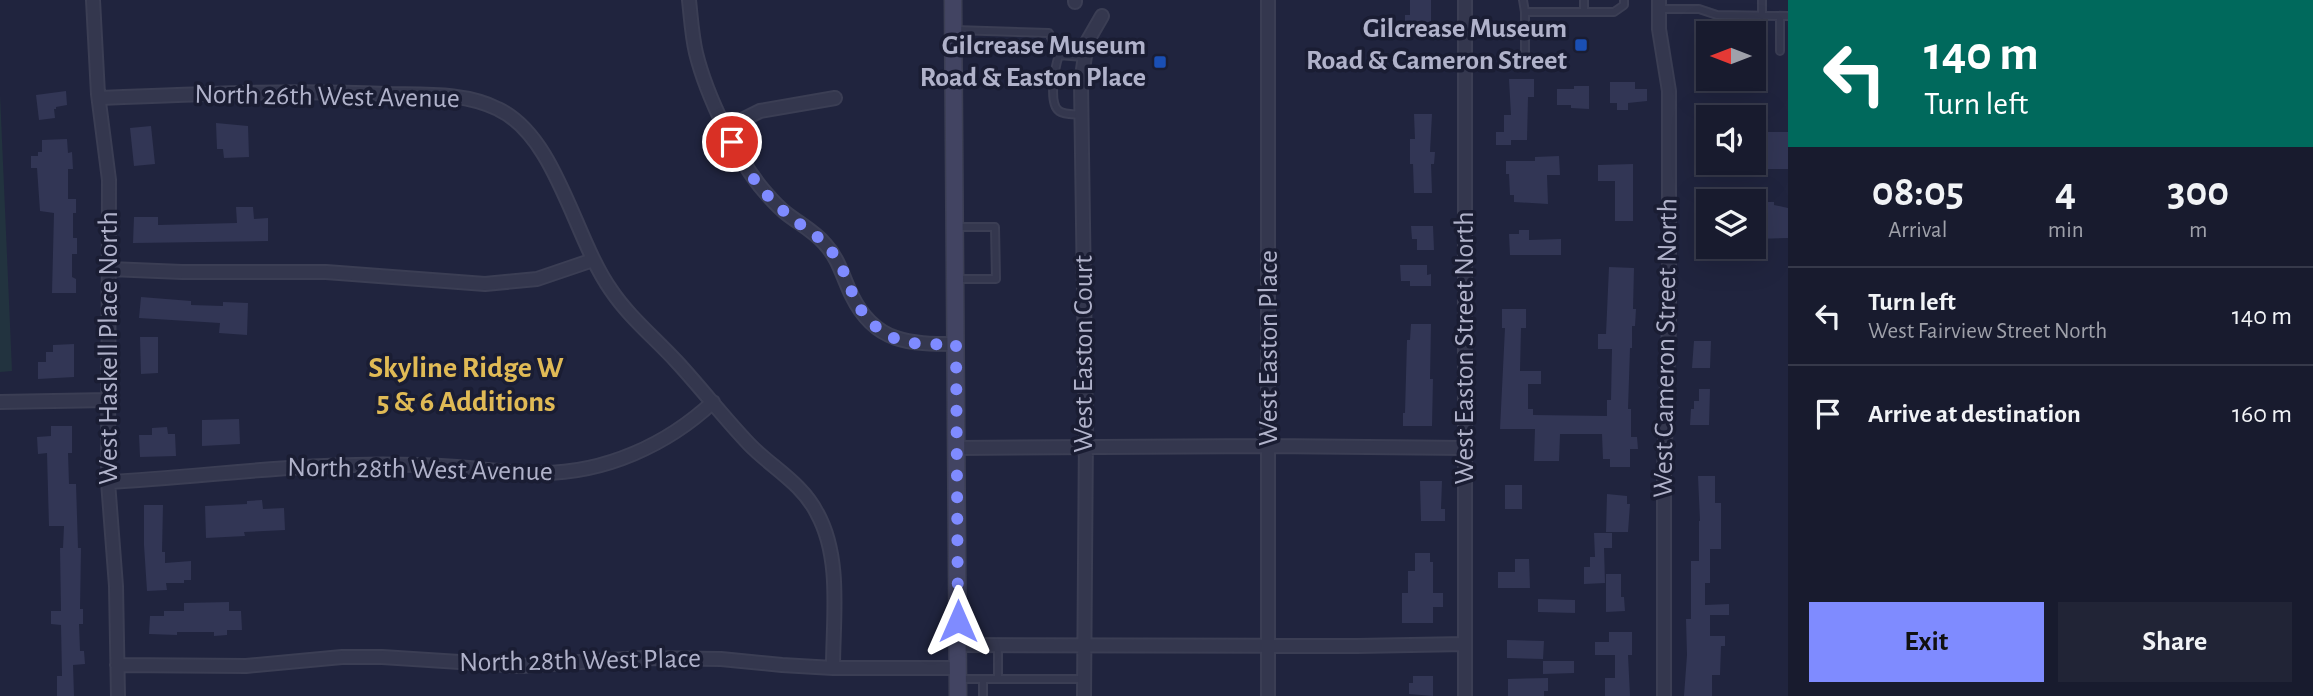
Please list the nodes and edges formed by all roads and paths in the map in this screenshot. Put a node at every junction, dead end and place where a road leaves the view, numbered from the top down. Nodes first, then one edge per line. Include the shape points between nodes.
1 (93, 0) edge
2 (689, 0) edge
3 (953, 0) edge
4 (1269, 0) edge
5 (1465, 0) edge
6 (1523, 0) edge
7 (1530, 0) edge
8 (1584, 0) edge
9 (1624, 0) edge
10 (1699, 0) edge
11 (1762, 0) edge
12 (1659, 5) edge
13 (1699, 9) junction
14 (1525, 12) junction
15 (1584, 12) junction
16 (1102, 16) dead end
17 (1762, 16) junction
18 (1780, 16) junction
19 (1788, 16) edge
20 (953, 30) junction
21 (1780, 51) dead end
22 (1059, 55) junction
23 (1083, 57) junction
24 (1525, 60) dead end
25 (99, 98) junction
26 (835, 98) dead end
27 (1082, 115) junction
28 (726, 128) junction
29 (954, 227) junction
30 (593, 260) junction
31 (110, 270) junction
32 (955, 279) junction
33 (956, 344) junction
34 (108, 400) junction
35 (0, 402) edge
36 (713, 402) junction
37 (1269, 446) junction
38 (1085, 447) junction
39 (957, 449) junction
40 (1465, 449) junction
41 (108, 482) junction
42 (1465, 644) junction
43 (958, 645) junction
44 (998, 645) junction
45 (1084, 645) junction
46 (1268, 646) junction
47 (117, 665) junction
48 (833, 668) junction
49 (958, 674) junction
50 (983, 679) junction
51 (998, 679) junction
52 (1084, 679) junction
53 (118, 696) edge
54 (958, 696) edge
55 (983, 696) edge
56 (1084, 696) edge
57 (1268, 696) edge
58 (1465, 696) edge
59 (1664, 696) edge

1 - 25 street, West Haskell Place North
2 - 28 street via 697,55
3 - 20 main road
4 - 37 street, West Easton Place
5 - 40 street, West Easton Street North
6 - 14 lane
7 - 14 lane
8 - 15 lane
9 - 15 lane via 1614,12
10 - 13 lane
11 - 17 lane
12 - 13 lane
12 - 59 street, West Cameron Street North via 1669,91
13 - 17 lane via 1717,15
14 - 15 lane
14 - 24 lane
16 - 23 street, West Easton Court
17 - 18 lane
18 - 19 lane
18 - 21 lane
20 - 22 lane via 1049,33
20 - 29 main road
22 - 23 lane
22 - 27 lane via 1055,108 1063,114
23 - 27 street, West Easton Court
25 - 30 street, North 26th West Avenue via 327,92 478,101 512,117 537,143
25 - 31 street, West Haskell Place North via 109,180
26 - 28 street via 760,111
27 - 38 street, West Easton Court
28 - 33 street via 738,156 765,193 834,254 853,297 874,325 894,339
29 - 32 main road
29 - 32 lane via 995,227 996,279
30 - 31 street via 537,279 485,284 326,272
30 - 36 street, North 26th West Avenue via 624,307
31 - 34 street, West Haskell Place North
32 - 33 main road
33 - 39 main road
34 - 35 street
34 - 41 street, West Haskell Place North
36 - 41 street, North 28th West Avenue via 697,417 634,454 574,471 517,473 357,464
36 - 48 street, North 26th West Avenue via 747,443 795,484 817,513 830,547
37 - 38 street
37 - 40 street
37 - 46 street, West Easton Place
38 - 39 street
38 - 45 street, West Easton Court
39 - 43 main road
40 - 42 street, West Easton Street North
41 - 47 street, West Haskell Place North
42 - 46 street
42 - 58 street, West Easton Street North
43 - 44 street
43 - 49 main road
44 - 45 street
44 - 51 lane
45 - 46 street
45 - 52 street, West Easton Court
46 - 57 street, West Easton Place
47 - 48 street, North 28th West Place via 246,666 382,657 521,666 641,658
47 - 53 street, West Haskell Place North
48 - 49 street, North 28th West Place
49 - 50 lane
49 - 54 main road
50 - 51 lane
50 - 55 lane
51 - 52 lane
52 - 56 street, West Easton Court

